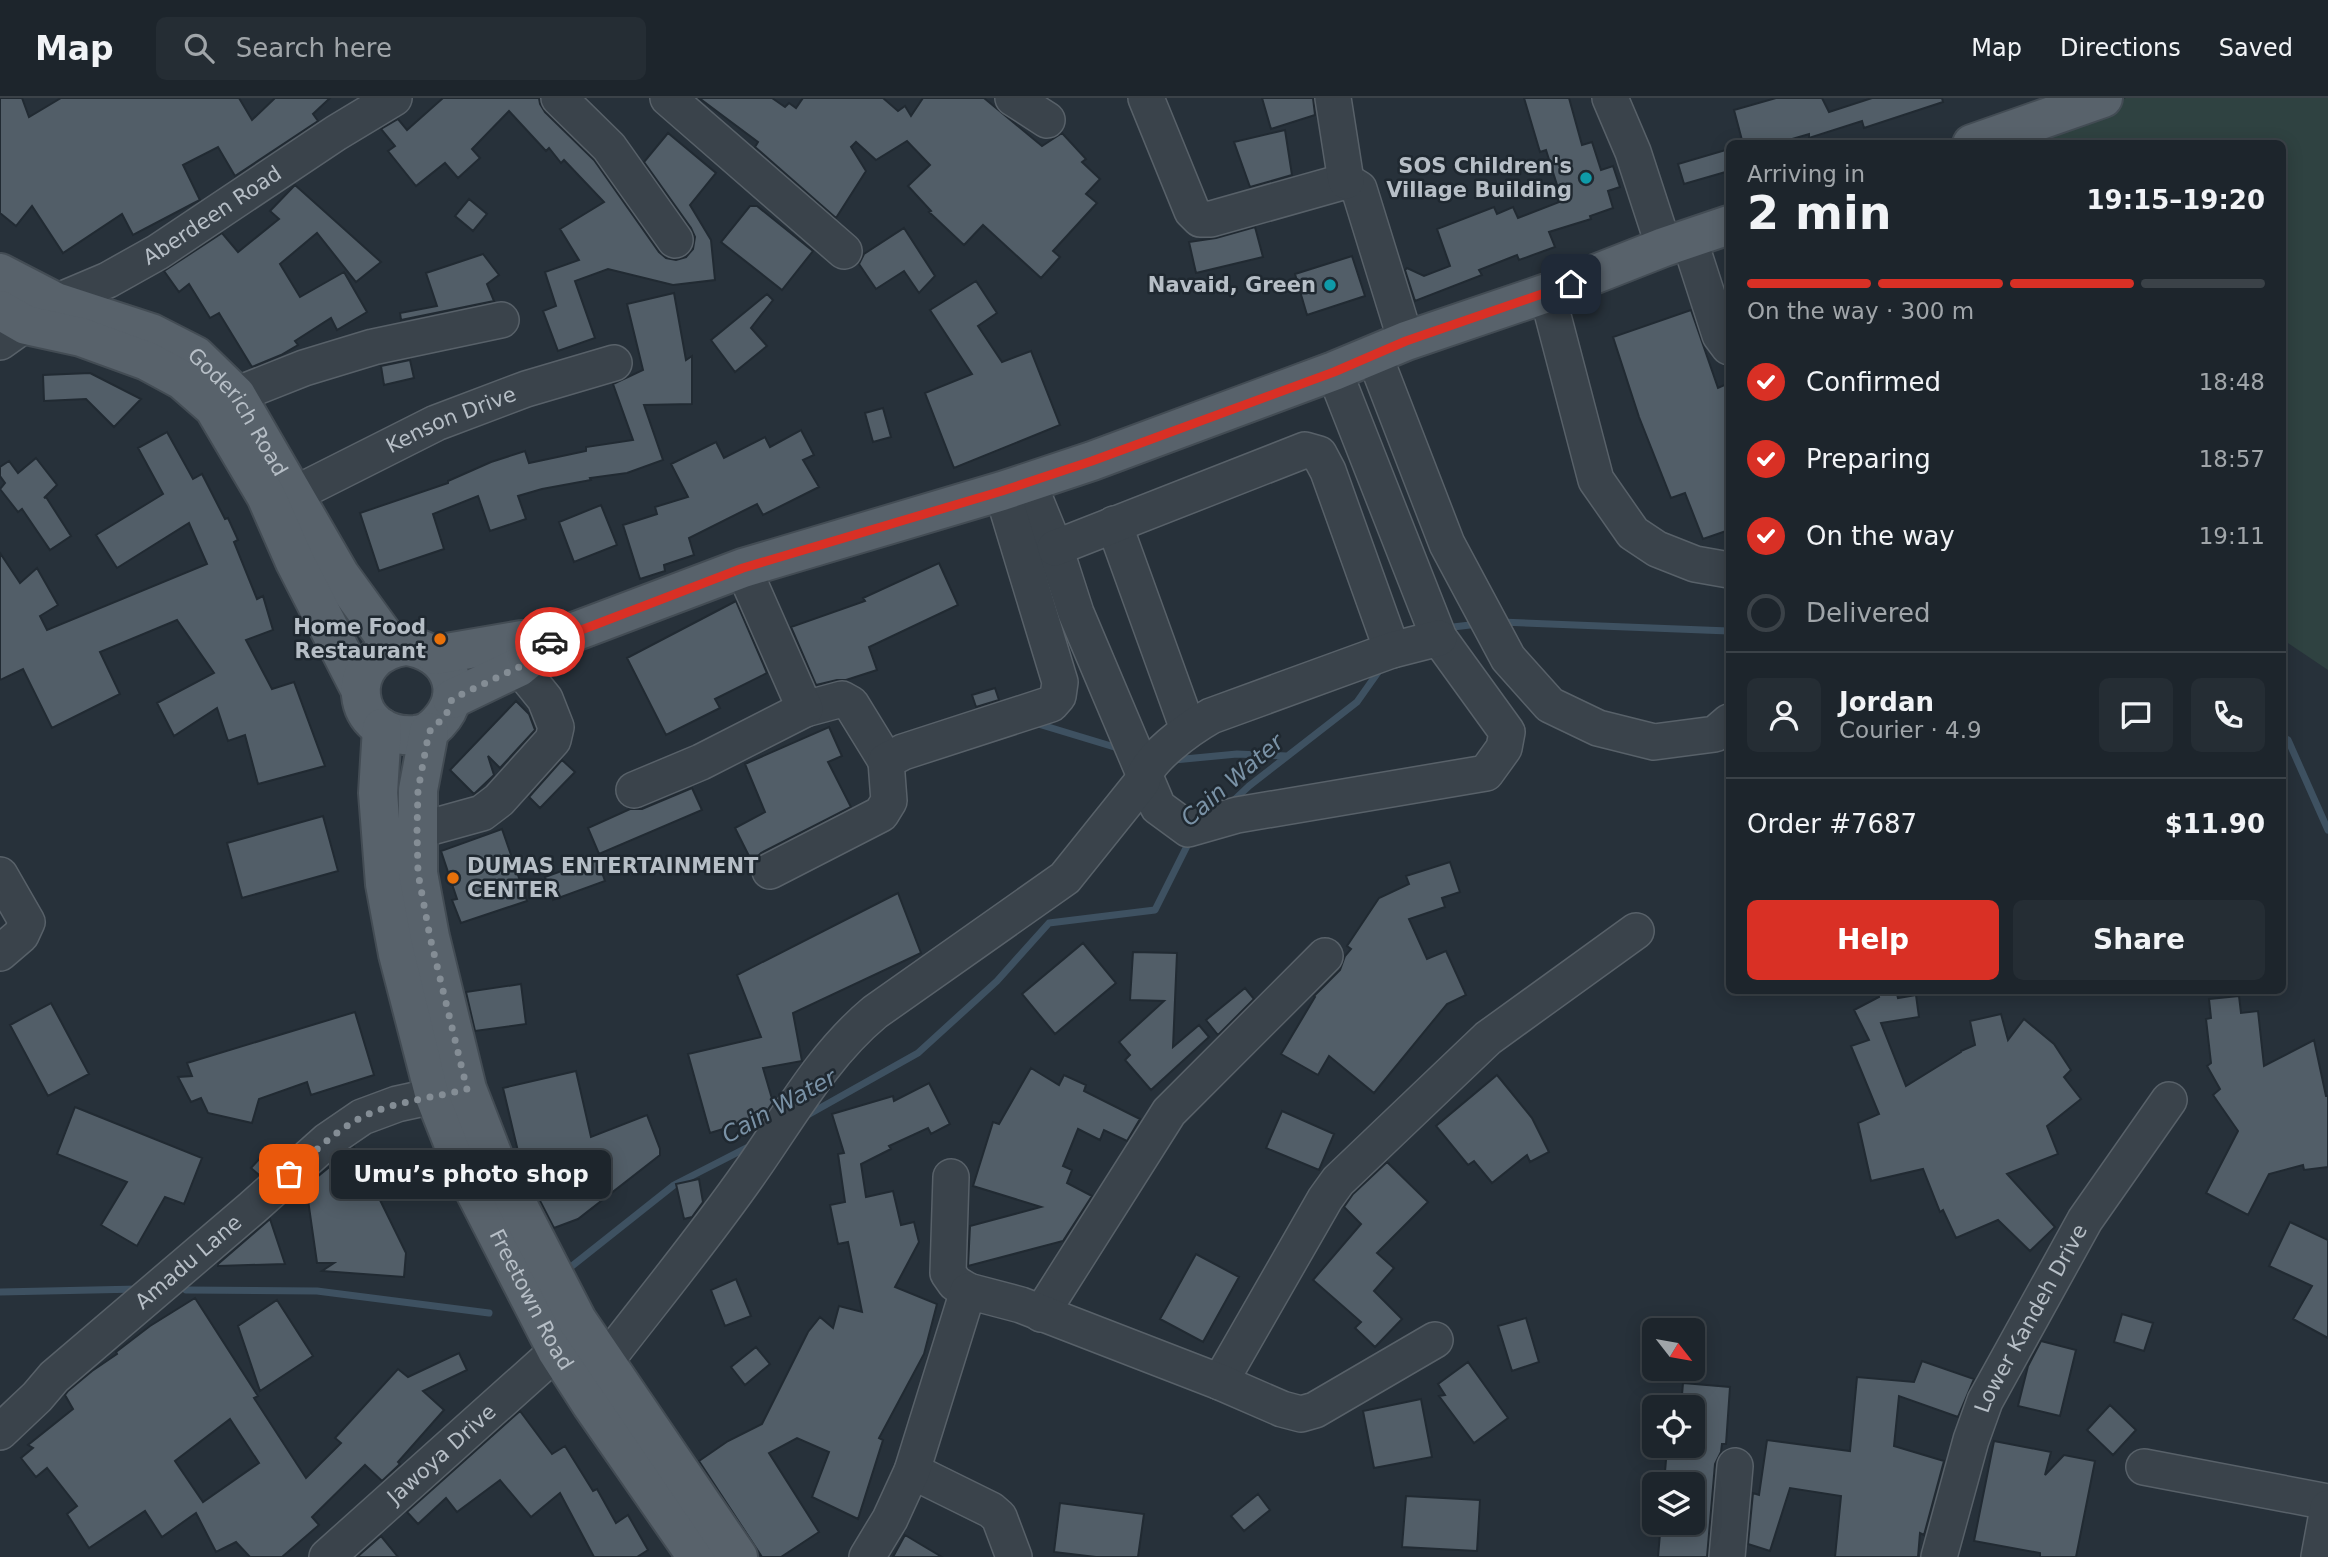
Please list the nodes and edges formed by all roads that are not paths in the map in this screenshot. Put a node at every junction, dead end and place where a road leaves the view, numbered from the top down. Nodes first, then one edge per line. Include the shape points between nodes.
1 (394, 98) edge
2 (559, 98) edge
3 (668, 98) edge
4 (1013, 98) edge
5 (1146, 98) edge
6 (1334, 98) edge
7 (1610, 98) edge
8 (2103, 98) edge
9 (1047, 120) dead end
10 (1983, 140) edge
11 (1346, 181) junction
12 (1726, 226) edge
13 (675, 240) dead end
14 (1677, 243) junction
15 (845, 251) dead end
16 (0, 273) edge
17 (1547, 293) junction
18 (57, 302) junction
19 (501, 320) dead end
20 (9, 326) edge
21 (1726, 343) edge
22 (1390, 348) junction
23 (614, 363) dead end
24 (1334, 372) junction
25 (236, 395) junction
26 (1015, 486) junction
27 (295, 494) junction
28 (1114, 524) junction
29 (1055, 548) junction
30 (743, 568) junction
31 (1726, 569) edge
32 (1439, 638) junction
33 (550, 641) junction
34 (393, 648) junction
35 (1392, 650) junction
36 (435, 655) junction
37 (519, 667) junction
38 (359, 687) junction
39 (452, 699) junction
40 (805, 709) junction
41 (1726, 725) edge
42 (382, 728) junction
43 (1188, 729) junction
44 (429, 732) junction
45 (886, 761) junction
46 (1144, 772) junction
47 (634, 790) dead end
48 (417, 831) junction
49 (770, 871) dead end
50 (0, 875) edge
51 (1636, 931) dead end
52 (0, 953) edge
53 (1325, 956) dead end
54 (451, 1093) junction
55 (2169, 1100) dead end
56 (951, 1177) dead end
57 (968, 1291) junction
58 (1041, 1314) junction
59 (1435, 1340) dead end
60 (557, 1351) junction
61 (605, 1362) junction
62 (1220, 1382) junction
63 (0, 1432) edge
64 (1735, 1466) dead end
65 (2144, 1467) dead end
66 (912, 1471) junction
67 (2328, 1502) edge
68 (2328, 1508) edge
69 (327, 1557) edge
70 (698, 1557) edge
71 (738, 1557) edge
72 (867, 1557) edge
73 (1014, 1557) edge
74 (1727, 1557) edge
75 (1939, 1557) edge
76 (2319, 1557) edge

1 - 18 street, Aberdeen Road via 158,252
2 - 13 street via 609,147
3 - 15 street
4 - 9 street
5 - 11 street via 1192,211 1200,219
6 - 11 street
7 - 14 street
8 - 10 main road
11 - 22 street via 1360,189
12 - 14 main road
14 - 17 main road
14 - 21 street
16 - 18 main road, Goderich Road
17 - 22 main road
17 - 31 street via 1596,480 1633,533 1657,549 1695,564
18 - 20 street, Aberdeen Road
18 - 25 main road, Goderich Road via 151,333 196,356
19 - 25 street via 373,347
20 - 38 main road, Goderich Road via 81,337 147,361 181,380 214,408 266,496
22 - 24 main road
22 - 41 street via 1447,544 1508,658 1550,705 1598,728 1654,742 1715,734
23 - 27 street, Kenson Drive via 526,388 436,423
24 - 26 main road
24 - 32 street
25 - 27 main road, Goderich Road
26 - 29 street
26 - 30 main road
26 - 45 street via 1060,682 1058,696 1051,704
27 - 34 main road, Goderich Road via 340,575
28 - 29 street
28 - 35 street via 1305,450 1319,454
28 - 43 street
29 - 46 street via 1076,613
30 - 33 main road
30 - 40 street
32 - 35 street
32 - 46 street via 1507,732 1503,748 1486,773 1237,815 1188,829 1158,807
33 - 36 main road via 522,640
33 - 37 main road
34 - 36 main road via 420,648
34 - 38 main road via 377,657
35 - 43 street via 1211,716
36 - 39 main road via 452,682
37 - 39 main road
37 - 48 street via 545,699 556,727 554,740 482,813
38 - 42 main road via 369,717
39 - 44 main road via 446,715
40 - 45 street via 842,699 851,704
40 - 47 street
42 - 44 main road via 400,735
42 - 54 main road, Freetown Road via 378,793 385,884 398,954
43 - 46 street
44 - 48 main road, Freetown Road via 418,790
45 - 49 street via 889,801 881,814
46 - 61 street via 1142,782 1065,878 850,1032 719,1216
48 - 54 main road, Freetown Road via 418,873
50 - 52 street via 27,922 21,935
51 - 62 street via 1488,1038 1338,1181
53 - 58 street via 1169,1111
54 - 60 main road, Freetown Road via 463,1168
54 - 61 main road, Freetown Road via 495,1161 577,1320
54 - 63 street, Amadu Lane via 362,1117 327,1140 54,1377
55 - 75 street, Lower Kandeh Drive via 2085,1220 1985,1401
56 - 57 street via 948,1273
57 - 58 street
57 - 66 street
58 - 62 street
59 - 62 street via 1301,1414
60 - 69 street, Jawoya Drive
60 - 70 main road, Freetown Road
61 - 71 main road, Freetown Road
64 - 74 street
65 - 67 street
66 - 72 street
66 - 73 street via 991,1510 999,1517
68 - 76 street

